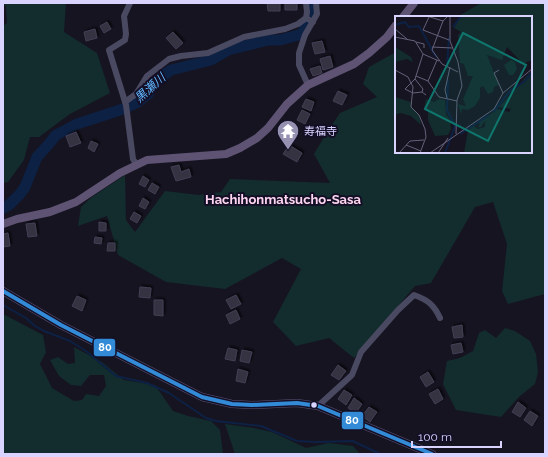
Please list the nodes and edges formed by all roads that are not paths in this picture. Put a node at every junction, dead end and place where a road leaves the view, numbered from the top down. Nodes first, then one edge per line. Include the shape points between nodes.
1 (130, 3) edge
2 (306, 3) edge
3 (316, 3) edge
4 (414, 3) edge
5 (404, 16) edge
6 (310, 20) junction
7 (395, 27) edge
8 (308, 85) junction
9 (126, 105) junction
10 (136, 164) junction
11 (3, 224) edge
12 (3, 291) edge
13 (440, 318) dead end
14 (318, 406) junction
15 (432, 454) edge

1 - 9 street via 124,16 124,40 109,50
2 - 6 street
3 - 6 street via 317,14
4 - 5 main road
6 - 8 street via 299,53 299,65
6 - 9 street via 285,29 244,37 208,52 169,59 147,76
7 - 8 main road via 374,49 354,64
8 - 10 main road via 287,104 268,128 240,148 226,154 147,160
9 - 10 street via 133,159
10 - 11 main road via 76,202 50,212
12 - 14 main road via 61,325 202,398 232,404 297,403
13 - 14 street via 436,309 426,300 414,295 410,297 361,352 352,374
14 - 15 main road

